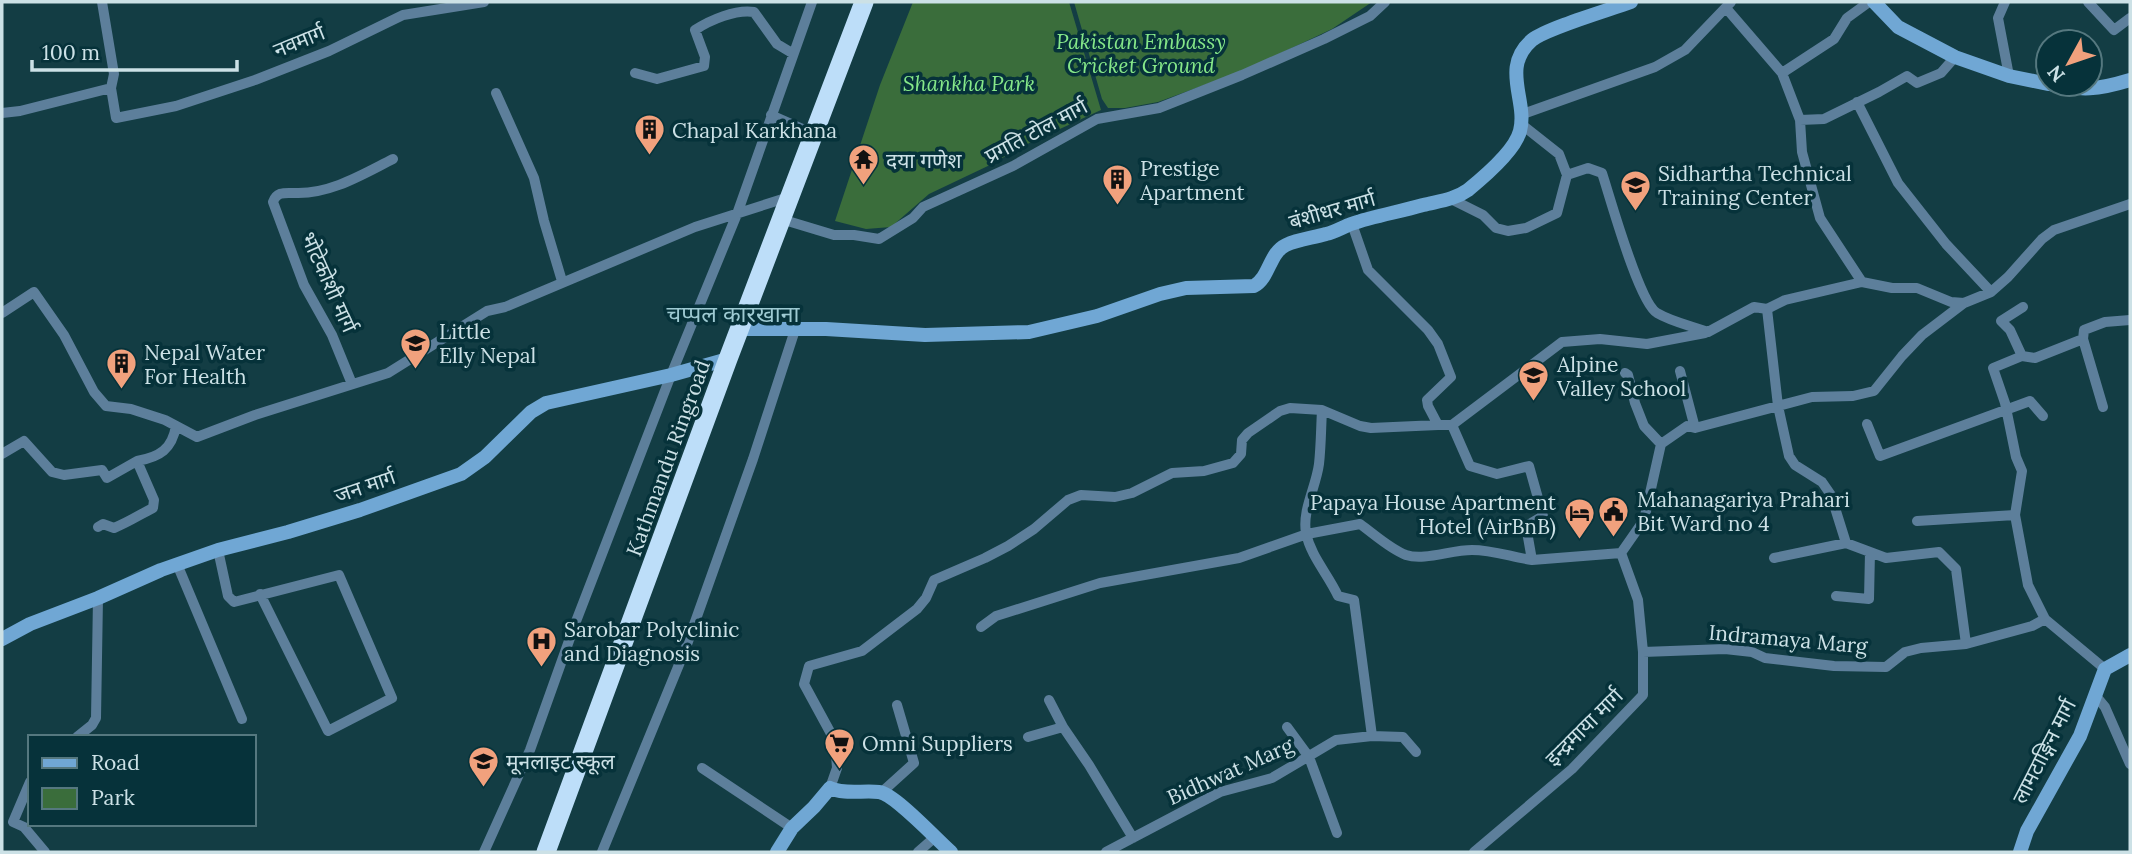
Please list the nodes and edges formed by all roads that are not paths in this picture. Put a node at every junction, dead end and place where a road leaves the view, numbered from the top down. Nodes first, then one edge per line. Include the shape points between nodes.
1 (102, 2) edge
2 (400, 2) edge
3 (484, 2) edge
4 (812, 2) edge
5 (1385, 2) edge
6 (1631, 2) edge
7 (1871, 2) edge
8 (2005, 2) edge
9 (2088, 2) edge
10 (859, 3) edge
11 (1729, 5) edge
12 (403, 15) junction
13 (2130, 18) edge
14 (793, 53) junction
15 (1955, 57) junction
16 (635, 73) dead end
17 (1782, 74) junction
18 (2010, 76) junction
19 (2130, 80) edge
20 (2034, 81) edge
21 (2104, 87) edge
22 (111, 88) junction
23 (496, 93) dead end
24 (1857, 102) junction
25 (2, 113) edge
26 (771, 115) junction
27 (1521, 120) junction
28 (1800, 120) junction
29 (814, 134) junction
30 (393, 159) dead end
31 (1567, 175) junction
32 (789, 197) junction
33 (1451, 199) junction
34 (2130, 204) edge
35 (737, 214) junction
36 (781, 219) junction
37 (1352, 224) junction
38 (562, 281) junction
39 (1862, 282) junction
40 (1991, 292) junction
41 (1964, 303) junction
42 (2022, 307) dead end
43 (1767, 309) junction
44 (2, 313) edge
45 (2130, 320) edge
46 (740, 329) junction
47 (795, 330) junction
48 (1708, 332) junction
49 (2083, 339) junction
50 (2022, 356) junction
51 (728, 359) junction
52 (1680, 371) dead end
53 (1625, 373) dead end
54 (671, 375) junction
55 (352, 384) junction
56 (1778, 406) junction
57 (2104, 407) dead end
58 (2005, 409) junction
59 (1322, 410) junction
60 (2043, 416) dead end
61 (1867, 424) dead end
62 (1438, 425) junction
63 (1452, 425) junction
64 (176, 426) junction
65 (1695, 428) junction
66 (1661, 444) junction
67 (2, 454) edge
68 (137, 461) junction
69 (2015, 515) junction
70 (1917, 521) dead end
71 (97, 527) dead end
72 (1307, 534) junction
73 (1846, 543) junction
74 (218, 550) junction
75 (1870, 552) junction
76 (1621, 553) junction
77 (1774, 558) dead end
78 (1532, 560) junction
79 (177, 564) junction
80 (260, 594) junction
81 (1836, 596) dead end
82 (98, 598) junction
83 (2045, 619) junction
84 (981, 627) dead end
85 (2, 639) edge
86 (1966, 644) junction
87 (1643, 653) junction
88 (2130, 655) edge
89 (2105, 669) junction
90 (2095, 695) junction
91 (1049, 700) dead end
92 (897, 705) dead end
93 (242, 719) dead end
94 (1063, 727) junction
95 (1287, 727) dead end
96 (80, 735) edge
97 (1372, 736) junction
98 (1028, 737) dead end
99 (1416, 752) dead end
100 (1309, 757) junction
101 (2130, 764) edge
102 (702, 768) dead end
103 (28, 787) edge
104 (830, 788) junction
105 (883, 792) junction
106 (792, 828) junction
107 (1337, 833) dead end
108 (934, 838) junction
109 (1133, 838) junction
110 (45, 852) edge
111 (484, 852) edge
112 (547, 852) edge
113 (602, 852) edge
114 (777, 852) edge
115 (918, 852) edge
116 (951, 852) edge
117 (1106, 852) edge
118 (1474, 852) edge
119 (2020, 852) edge

1 - 22 street via 114,74
2 - 12 street
3 - 12 street, नवमार्ग
4 - 14 street
5 - 36 street, प्रगति टोल मार्ग via 1359,22 1242,75 1159,108 1097,119 1013,166 923,207 879,239 834,235
6 - 27 main road via 1534,38 1517,67
7 - 15 main road via 1898,27
7 - 17 street via 1847,18 1834,40
8 - 18 street via 1998,18
9 - 13 street via 2114,30
10 - 29 highway, Kathmandu Ringroad
11 - 17 street
11 - 27 street via 1685,50 1655,67
12 - 22 street, नवमार्ग via 329,51 176,106 116,118
14 - 16 street via 777,44 754,12 745,10 695,30 704,66 657,79
14 - 26 street
15 - 18 main road
15 - 24 street via 1941,73 1917,83 1907,76
17 - 28 street
18 - 20 main road
19 - 21 main road
22 - 25 street
23 - 38 street via 534,178
24 - 28 street via 1824,119
24 - 40 street via 1898,183 1945,244
26 - 29 street
26 - 35 street
27 - 31 street via 1559,154
27 - 33 main road, बंशीधर मार्ग via 1517,140 1506,154 1468,190
28 - 39 street via 1802,152 1819,218
29 - 32 highway, Kathmandu Ringroad
30 - 55 street, भोटेकोशी मार्ग via 310,194 280,193 273,202 304,285
31 - 33 street via 1557,213 1526,228 1496,228 1483,215
31 - 48 street via 1588,168 1602,173 1649,306
32 - 35 street
32 - 36 highway, Kathmandu Ringroad
33 - 37 main road, बंशीधर मार्ग
34 - 40 street via 2054,230
35 - 38 street via 695,226
35 - 54 street
36 - 46 highway, Kathmandu Ringroad
37 - 47 main road, बंशीधर मार्ग via 1282,247 1254,286 1186,288 1029,332 925,335
37 - 62 street via 1368,270 1438,344 1451,377 1427,400
38 - 55 street via 487,311 388,373
39 - 41 street via 1917,288
39 - 43 street
40 - 41 street
41 - 56 street via 1922,335 1874,391 1812,397
42 - 50 street via 2001,321
43 - 48 street via 1755,307
43 - 56 street
44 - 64 street via 34,292 106,405
45 - 49 street via 2084,330
46 - 47 main road, बंशीधर मार्ग
46 - 51 highway, Kathmandu Ringroad
47 - 113 street via 685,650
48 - 63 street via 1647,344 1600,339 1562,342
49 - 50 street via 2035,358
49 - 57 street
50 - 58 street via 1993,368
51 - 54 main road, जन मार्ग
51 - 112 highway, Kathmandu Ringroad
52 - 65 street
53 - 66 street via 1644,426
54 - 74 main road, जन मार्ग via 546,403 461,474 360,510
54 - 111 street via 530,750
55 - 64 street via 197,437
56 - 65 street
56 - 73 street via 1789,456 1831,495
58 - 60 street via 2030,401
58 - 61 street via 1880,456
58 - 69 street via 2022,471
59 - 62 street via 1371,428
59 - 72 street via 1319,466 1305,518
59 - 104 street via 1280,411 1248,433 1233,463 1172,473 1115,497 1081,495 1068,500 1008,546 934,580 917,609 862,651 809,666 804,684 835,741 837,768
62 - 63 street
63 - 78 street via 1470,466 1497,474 1530,466 1543,516 1526,526
64 - 68 street via 172,443 162,454
65 - 66 street via 1687,426
66 - 76 street via 1644,520
67 - 68 street via 24,441 52,472 102,470 107,478
68 - 71 street via 154,500 153,508 114,528
69 - 70 street
69 - 83 street via 2028,585
72 - 78 street via 1360,524 1406,555 1429,557 1474,550
72 - 84 street via 1239,558 1100,583 996,616
72 - 97 street via 1338,596 1354,600
73 - 75 street
73 - 77 street
74 - 79 main road, जन मार्ग
74 - 80 street via 230,601
75 - 81 street via 1869,599
75 - 86 street via 1885,558 1939,552 1948,558 1956,569
76 - 78 street
76 - 87 street, इन्द्रमाया मार्ग via 1638,600
79 - 82 main road, जन मार्ग
79 - 93 street
80 - 80 street via 339,575 392,698 328,731
82 - 85 main road, जन मार्ग
82 - 96 street via 96,718
83 - 86 street, Indramaya Marg
83 - 89 street
86 - 87 street, Indramaya Marg via 1905,652 1886,667 1834,666 1725,649
87 - 118 street, इन्द्रमाया मार्ग via 1643,695 1572,769
88 - 89 main road
89 - 90 main road, लामटाङ्गिन मार्ग
90 - 101 street
90 - 119 main road, लामटाङ्गिन मार्ग via 2080,736 2026,831
91 - 94 street
92 - 105 street via 914,763
94 - 98 street
94 - 109 street
95 - 100 street
97 - 99 street, Bidhwat Marg via 1403,737
97 - 100 street, Bidhwat Marg via 1336,740
100 - 107 street
100 - 109 street, Bidhwat Marg via 1272,778 1220,792
102 - 106 street
103 - 110 street via 13,822 24,827
104 - 105 main road
104 - 106 main road
105 - 108 main road
106 - 114 main road
108 - 115 street
108 - 116 main road
109 - 117 street, Bidhwat Marg

